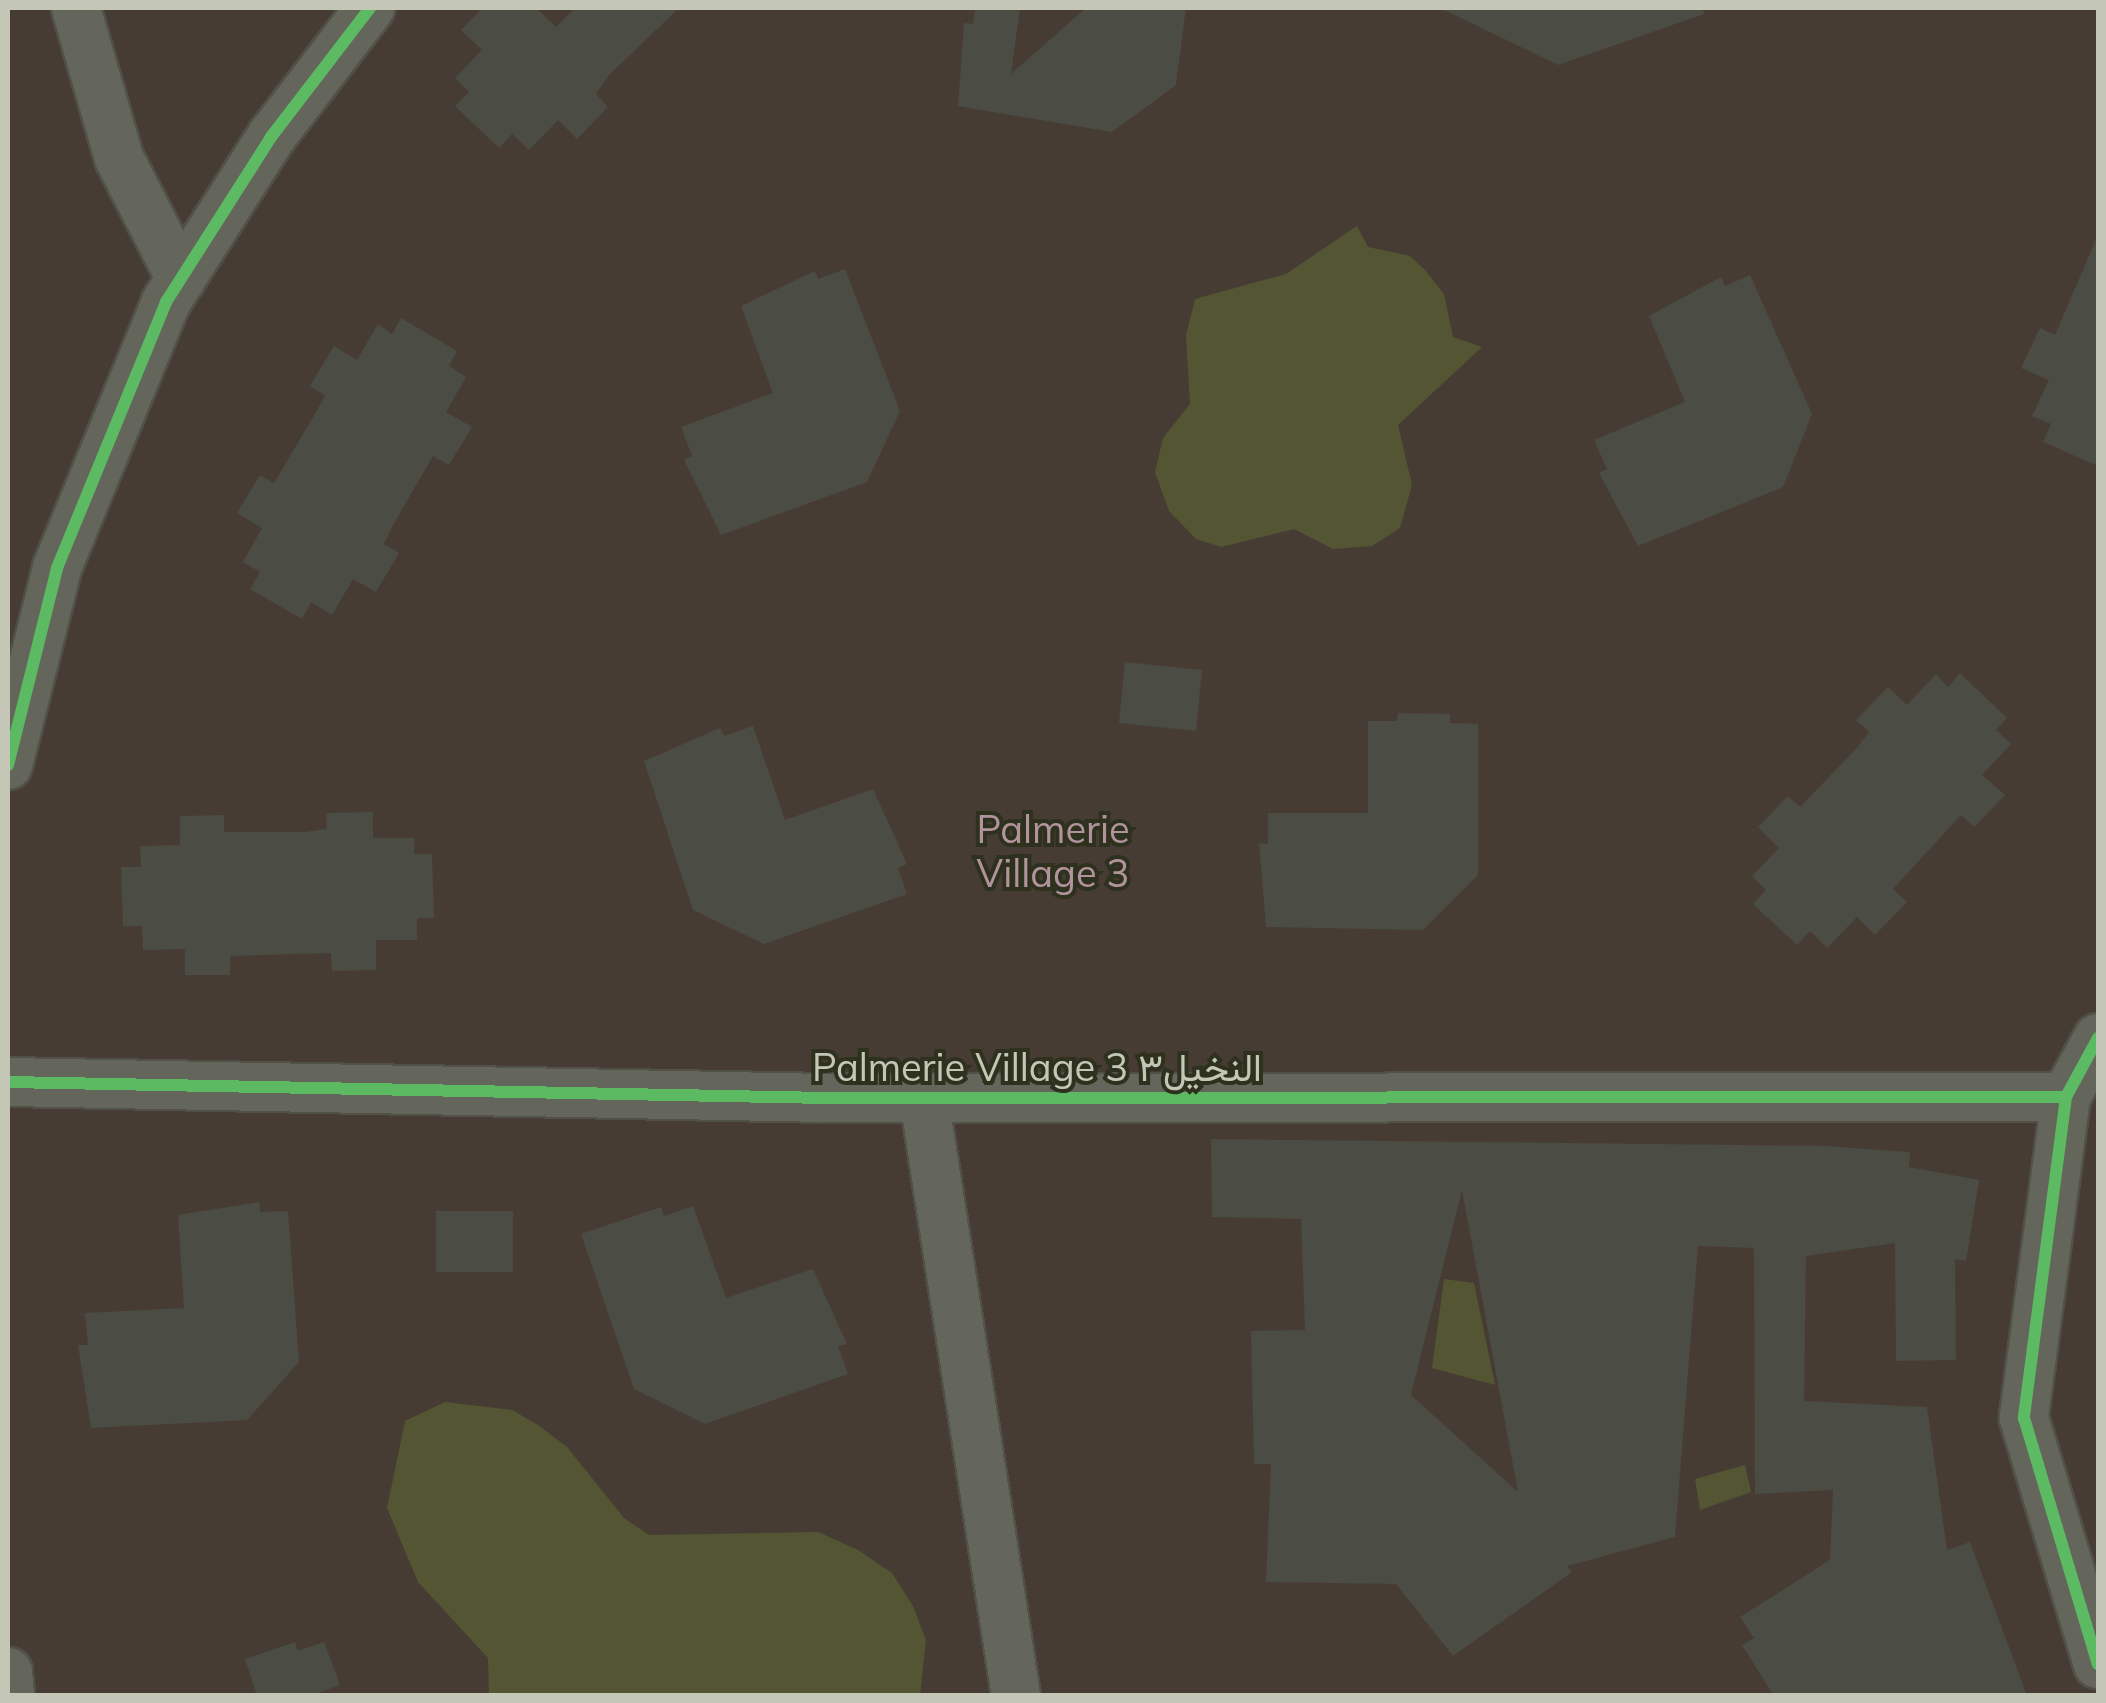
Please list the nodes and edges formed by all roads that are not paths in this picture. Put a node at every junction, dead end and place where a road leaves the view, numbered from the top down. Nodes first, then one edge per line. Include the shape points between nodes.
1 (76, 8) edge
2 (370, 8) edge
3 (181, 279) junction
4 (8, 765) edge
5 (2098, 1038) edge
6 (8, 1082) edge
7 (2066, 1097) junction
8 (924, 1098) junction
9 (2098, 1664) edge
10 (8, 1672) edge
11 (10, 1696) edge
12 (1016, 1696) edge

1 - 3 street via 119,158
2 - 3 street via 272,138
3 - 4 street via 57,568
5 - 7 street
6 - 8 street, Palmerie Village 3 النخيل٣
7 - 8 street, Palmerie Village 3 النخيل٣
7 - 9 street via 2024,1418
8 - 12 street, Palmerie Village 3 النخيل٣
10 - 11 street

